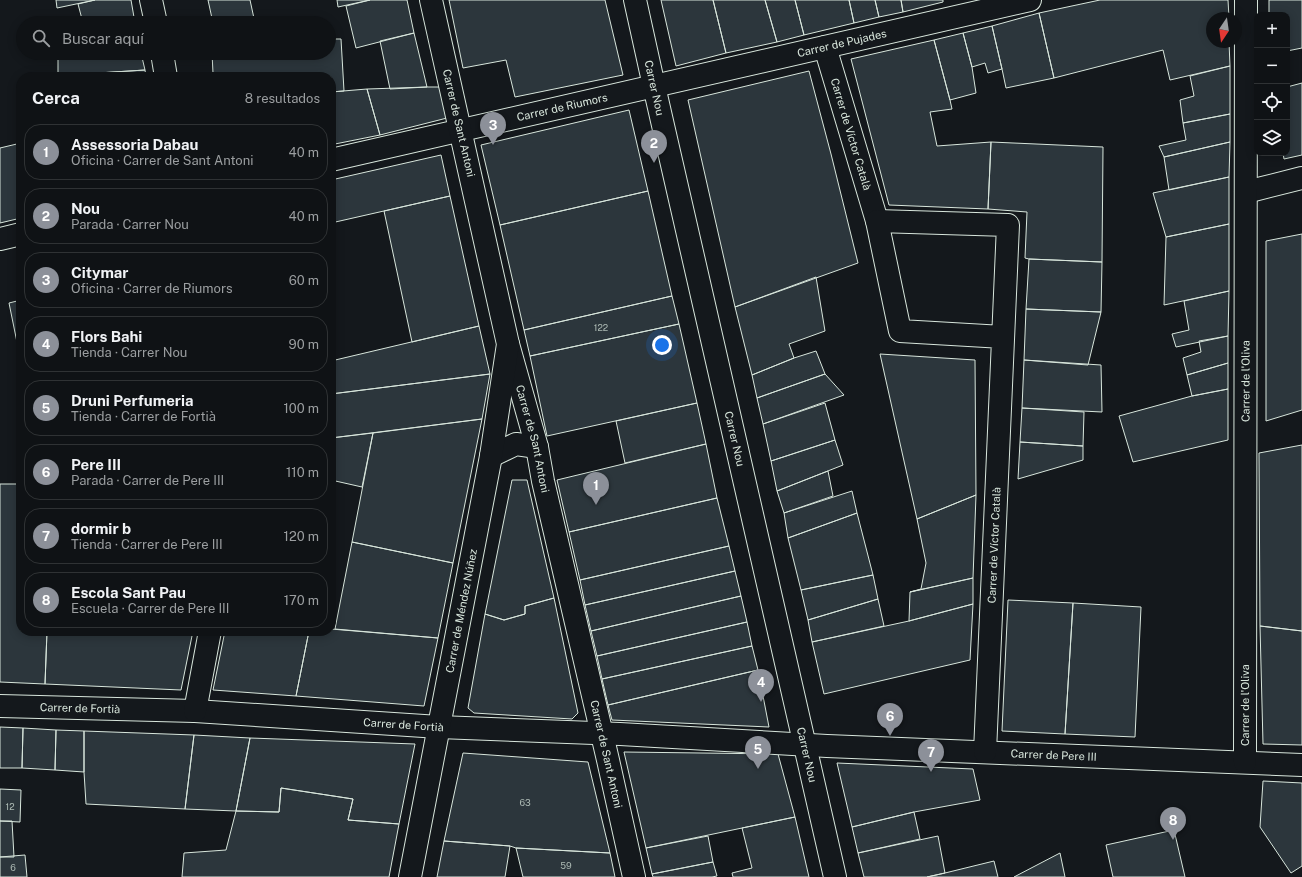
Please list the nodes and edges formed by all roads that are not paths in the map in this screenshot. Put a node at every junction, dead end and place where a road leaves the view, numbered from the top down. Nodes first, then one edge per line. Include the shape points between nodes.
1 (152, 0) edge
2 (431, 0) edge
3 (635, 0) edge
4 (1030, 0) edge
5 (1246, 0) edge
6 (155, 16) edge
7 (825, 47) junction
8 (163, 60) edge
9 (165, 72) edge
10 (654, 86) junction
11 (461, 130) junction
12 (336, 159) edge
13 (1302, 178) edge
14 (1246, 192) junction
15 (877, 221) junction
16 (16, 235) edge
17 (0, 239) edge
18 (1003, 338) junction
19 (508, 344) junction
20 (537, 447) junction
21 (491, 456) junction
22 (209, 636) edge
23 (0, 706) edge
24 (195, 711) junction
25 (439, 727) junction
26 (602, 734) junction
27 (806, 745) junction
28 (985, 752) junction
29 (1245, 762) junction
30 (1302, 765) edge
31 (410, 877) edge
32 (634, 877) edge
33 (835, 877) edge

1 - 6 street
2 - 11 street, Carrer de Sant Antoni
3 - 10 street, Carrer Nou
4 - 7 street, Carrer de Pujades
5 - 14 street, Carrer de l'Oliva
7 - 10 street, Carrer de Pujades
7 - 15 street, Carrer de Víctor Català
8 - 9 street
10 - 11 street, Carrer de Riumors
10 - 27 street, Carrer Nou
11 - 12 street, Carrer de Riumors
11 - 19 street, Carrer de Sant Antoni
13 - 14 street
14 - 29 street, Carrer de l'Oliva
15 - 18 street, Carrer de Víctor Català via 900,331
15 - 18 street, Carrer de Víctor Català via 1008,225
16 - 17 street
18 - 28 street, Carrer de Víctor Català
19 - 20 street, Carrer de Sant Antoni
19 - 21 street, Carrer de Méndez Núñez
20 - 21 street via 516,444
20 - 26 street, Carrer de Sant Antoni
21 - 25 street, Carrer de Méndez Núñez
22 - 24 street
23 - 24 street, Carrer de Fortià
24 - 25 street, Carrer de Fortià
25 - 26 street, Carrer de Fortià
25 - 31 street, Carrer de Méndez Núñez
26 - 27 street, Carrer de Fortià
26 - 32 street, Carrer de Sant Antoni
27 - 28 street, Carrer de Pere III
27 - 33 street, Carrer Nou
28 - 29 street, Carrer de Pere III
29 - 30 street, Carrer de Pere III

